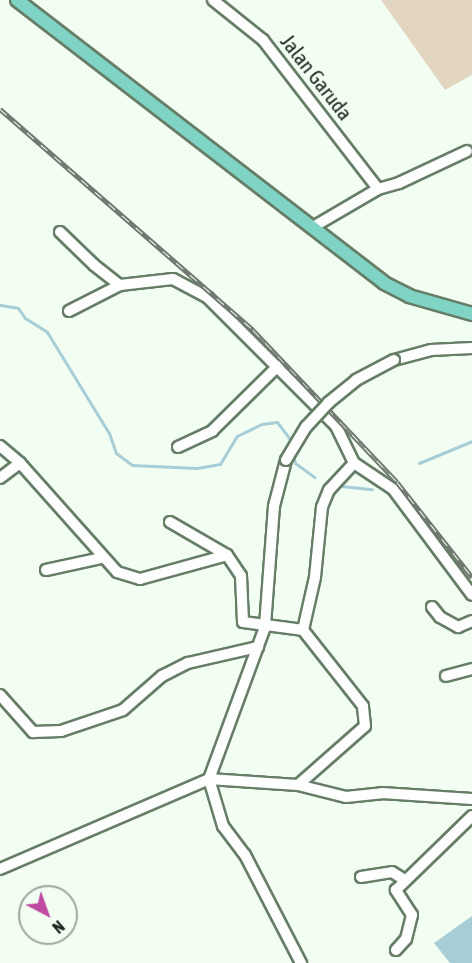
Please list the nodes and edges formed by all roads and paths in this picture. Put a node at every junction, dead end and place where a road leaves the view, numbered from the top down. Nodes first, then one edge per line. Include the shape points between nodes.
1 (17, 0) edge
2 (213, 0) edge
3 (467, 151) dead end
4 (378, 189) junction
5 (313, 227) junction
6 (60, 232) dead end
7 (120, 285) junction
8 (69, 310) dead end
9 (472, 314) edge
10 (472, 348) edge
11 (278, 366) junction
12 (0, 446) edge
13 (178, 447) dead end
14 (20, 463) junction
15 (354, 463) junction
16 (0, 478) edge
17 (170, 522) dead end
18 (227, 555) junction
19 (101, 558) junction
20 (46, 570) dead end
21 (472, 595) edge
22 (432, 607) dead end
23 (472, 621) edge
24 (265, 627) junction
25 (303, 630) junction
26 (258, 647) junction
27 (472, 669) edge
28 (446, 676) dead end
29 (0, 695) edge
30 (209, 779) junction
31 (298, 785) junction
32 (472, 798) edge
33 (472, 816) edge
34 (0, 869) edge
35 (361, 877) dead end
36 (405, 880) junction
37 (396, 950) dead end
38 (300, 963) edge

1 - 5 main road
2 - 4 street, Jalan Garuda via 263,40
3 - 4 street
4 - 5 street
5 - 9 main road via 392,288 434,305
6 - 7 street
7 - 8 street
7 - 11 street via 172,279 189,285 208,298
10 - 24 street, bridge via 431,350 394,360 356,380 306,427 286,460 274,506
11 - 13 street via 212,431
11 - 15 street via 336,426
12 - 14 street
14 - 16 street
14 - 19 street
15 - 21 street via 393,489
15 - 25 street via 329,490 322,507 315,577
17 - 18 street
18 - 19 street via 140,579 117,572
18 - 24 street via 241,576 243,622
19 - 20 street
22 - 23 street via 440,617 458,627
24 - 25 street
24 - 26 street
25 - 31 street via 363,706 365,726
26 - 29 street via 188,663 162,676 123,710 62,731 33,732
26 - 30 street
27 - 28 street
30 - 31 street
30 - 34 street
30 - 38 street via 223,826 245,855
31 - 32 street via 346,797 382,793
33 - 36 street
35 - 36 street via 392,872
36 - 37 street via 396,890 412,915 406,939

